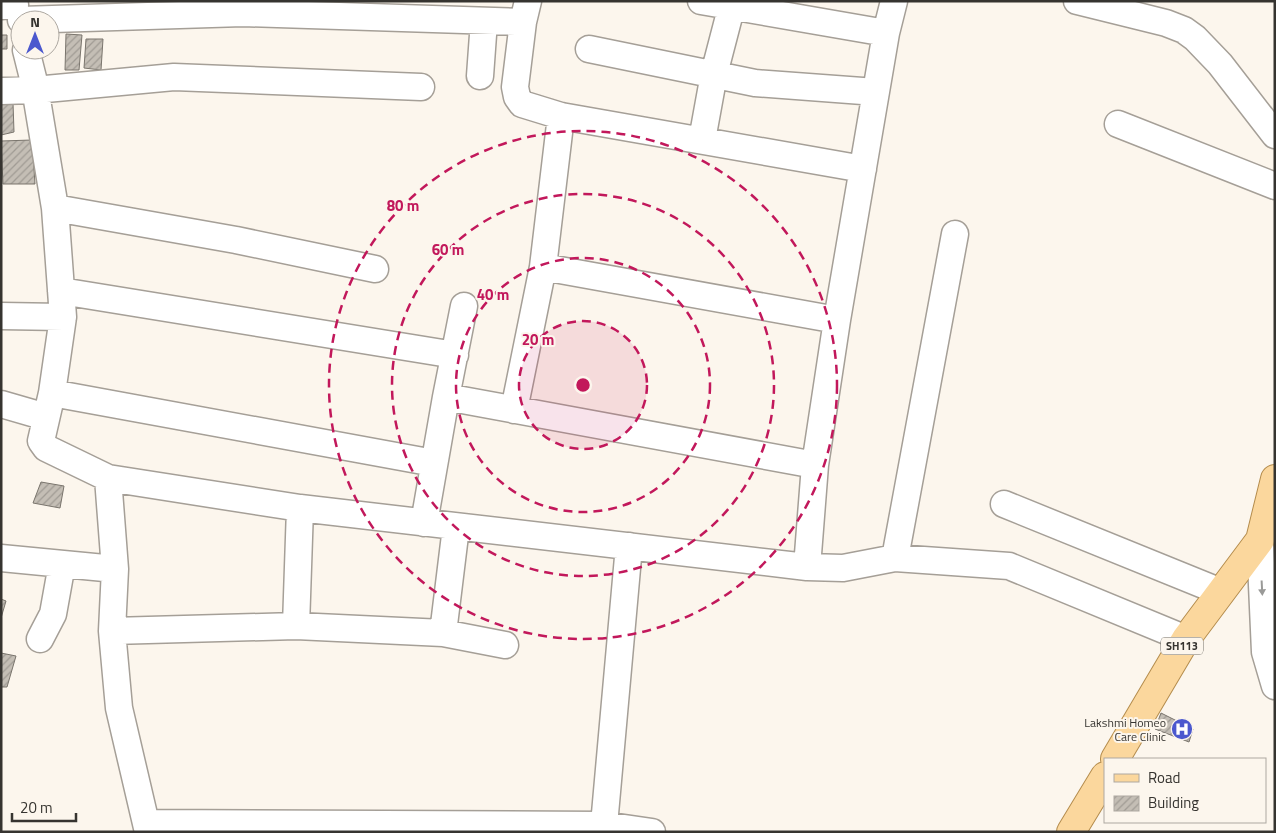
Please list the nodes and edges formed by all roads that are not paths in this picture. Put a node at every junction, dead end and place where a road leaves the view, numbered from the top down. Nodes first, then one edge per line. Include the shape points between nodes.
1 (701, 1) edge
2 (894, 1) edge
3 (1077, 1) edge
4 (732, 4) edge
5 (456, 11) edge
6 (526, 12) edge
7 (60, 14) edge
8 (484, 22) junction
9 (886, 33) junction
10 (590, 49) dead end
11 (28, 60) edge
12 (714, 74) junction
13 (480, 76) dead end
14 (421, 87) dead end
15 (35, 90) junction
16 (1, 91) edge
17 (876, 92) junction
18 (561, 116) junction
19 (1118, 124) dead end
20 (1275, 135) edge
21 (702, 140) junction
22 (863, 169) junction
23 (1275, 186) edge
24 (56, 208) junction
25 (955, 234) dead end
26 (543, 267) junction
27 (374, 269) dead end
28 (61, 291) junction
29 (464, 306) dead end
30 (1, 316) edge
31 (63, 317) junction
32 (838, 320) junction
33 (455, 355) junction
34 (446, 397) junction
35 (1, 404) edge
36 (49, 405) junction
37 (514, 410) junction
38 (434, 463) junction
39 (815, 466) junction
40 (108, 478) junction
41 (1275, 479) edge
42 (1004, 504) dead end
43 (300, 508) junction
44 (424, 523) junction
45 (456, 527) junction
46 (1260, 540) junction
47 (629, 546) junction
48 (1, 558) edge
49 (896, 558) junction
50 (62, 564) junction
51 (807, 567) junction
52 (115, 569) junction
53 (1221, 592) junction
54 (296, 626) junction
55 (112, 631) junction
56 (443, 633) junction
57 (40, 639) dead end
58 (1186, 639) junction
59 (505, 645) dead end
60 (1275, 686) edge
61 (1116, 758) edge
62 (1104, 778) edge
63 (604, 825) junction
64 (148, 827) edge
65 (652, 832) edge
66 (1071, 832) edge

1 - 4 street
2 - 9 street
3 - 20 street via 1184,30 1220,64
4 - 9 street
4 - 12 street
5 - 7 street
5 - 8 street
6 - 8 street
6 - 18 street via 515,87 517,97 522,104
8 - 13 street
9 - 17 street
10 - 12 street
11 - 15 street
12 - 17 street via 755,83
12 - 21 street
14 - 15 street via 174,77
15 - 16 street
15 - 24 street
17 - 22 street
18 - 21 street
18 - 26 street
19 - 23 street
21 - 22 street
22 - 32 street
24 - 27 street
24 - 28 street
25 - 49 street
26 - 32 street
26 - 37 street
28 - 31 street
28 - 33 street
29 - 33 street
30 - 31 street
31 - 36 street
32 - 39 street
33 - 34 street
34 - 37 street
34 - 38 street
35 - 36 street
36 - 38 street
36 - 40 street via 41,441 46,448
37 - 39 street
38 - 44 street
39 - 51 street
40 - 43 street
40 - 52 street
41 - 46 main road, SH113
42 - 53 street
43 - 44 street
43 - 54 street
44 - 45 street
45 - 47 street
45 - 56 street
46 - 53 main road, SH113
46 -> 60 street via 1265,652
47 - 51 street
47 - 63 street
48 - 50 street
49 - 51 street via 843,568
49 - 58 street via 1009,566
50 - 52 street
50 - 57 street via 53,614
52 - 55 street
53 - 58 main road, SH113
54 - 55 street
54 - 56 street
55 - 64 street via 119,708
56 - 59 street
58 - 61 main road, SH113
62 - 66 main road
63 - 64 street
63 - 65 street

